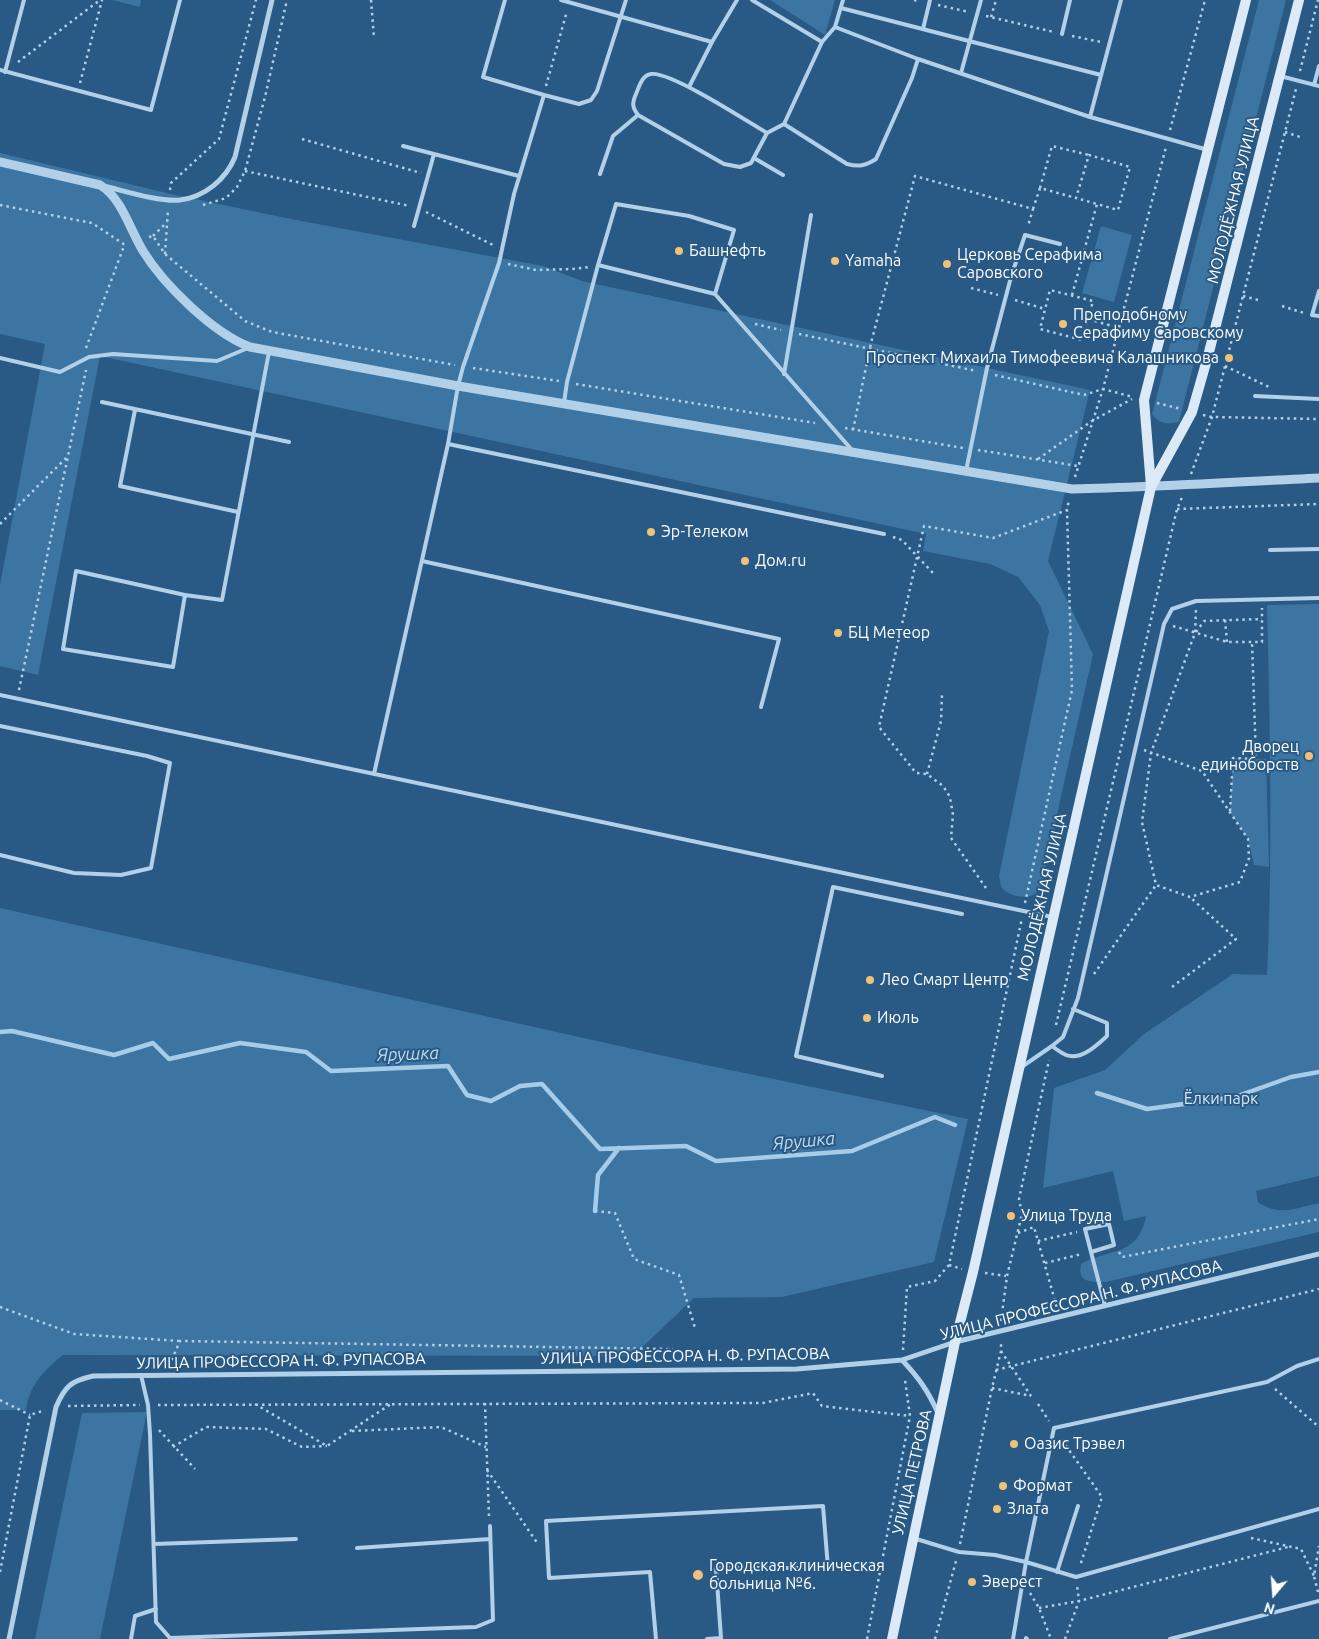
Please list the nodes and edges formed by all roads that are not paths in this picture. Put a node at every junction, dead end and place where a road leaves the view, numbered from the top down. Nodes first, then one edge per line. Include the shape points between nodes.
1 (24, 0) edge
2 (180, 0) edge
3 (272, 0) edge
4 (505, 0) edge
5 (561, 0) edge
6 (626, 0) edge
7 (737, 0) edge
8 (752, 0) edge
9 (843, 0) edge
10 (981, 0) edge
11 (1070, 0) edge
12 (1121, 0) edge
13 (1246, 0) edge
14 (1299, 0) edge
15 (930, 2) edge
16 (841, 8) junction
17 (622, 16) junction
18 (835, 27) junction
19 (923, 29) junction
20 (1062, 34) road end
21 (970, 41) junction
22 (712, 42) junction
23 (822, 42) junction
24 (918, 59) junction
25 (1319, 66) edge
26 (2, 71) edge
27 (961, 73) junction
28 (1101, 75) junction
29 (1280, 76) junction
30 (1314, 85) junction
31 (1319, 86) edge
32 (689, 87) junction
33 (544, 94) junction
34 (638, 115) junction
35 (1090, 117) junction
36 (784, 124) junction
37 (767, 133) junction
38 (403, 146) dead end
39 (1208, 150) junction
40 (434, 154) junction
41 (754, 158) junction
42 (0, 162) edge
43 (600, 174) dead end
44 (783, 175) dead end
45 (520, 176) junction
46 (100, 185) junction
47 (811, 215) dead end
48 (414, 226) dead end
49 (1060, 244) dead end
50 (598, 265) junction
51 (1319, 291) edge
52 (715, 294) junction
53 (1319, 316) edge
54 (250, 347) junction
55 (269, 351) junction
56 (0, 358) edge
57 (784, 374) junction
58 (458, 386) junction
59 (1255, 396) dead end
60 (1319, 399) edge
61 (102, 402) dead end
62 (564, 403) junction
63 (135, 410) junction
64 (253, 435) junction
65 (289, 442) dead end
66 (448, 444) junction
67 (853, 452) junction
68 (966, 471) junction
69 (1319, 478) edge
70 (1151, 487) junction
71 (238, 512) junction
72 (884, 534) road end
73 (1319, 549) edge
74 (1270, 550) dead end
75 (422, 561) junction
76 (185, 595) junction
77 (1319, 598) edge
78 (0, 695) edge
79 (761, 706) dead end
80 (0, 726) edge
81 (374, 774) junction
82 (0, 855) edge
83 (962, 914) dead end
84 (1053, 917) junction
85 (1073, 1010) junction
86 (1052, 1046) junction
87 (1019, 1068) junction
88 (882, 1076) dead end
89 (1091, 1252) junction
90 (1319, 1254) edge
91 (1105, 1306) junction
92 (955, 1342) junction
93 (902, 1360) junction
94 (1319, 1360) edge
95 (141, 1375) junction
96 (940, 1417) junction
97 (1078, 1506) dead end
98 (1319, 1508) edge
99 (490, 1526) road end
100 (912, 1538) junction
101 (296, 1539) dead end
102 (490, 1539) junction
103 (154, 1544) junction
104 (357, 1548) dead end
105 (1026, 1562) junction
106 (1057, 1572) junction
107 (1319, 1601) edge
108 (156, 1609) junction
109 (9, 1639) edge
110 (131, 1639) edge
111 (656, 1639) edge
112 (707, 1639) edge
113 (892, 1639) edge
114 (1013, 1639) edge
115 (1170, 1639) edge

1 - 26 lane
2 - 26 lane via 150,110
3 - 46 street via 233,162 226,174 210,188 188,199 169,200
4 - 33 lane via 483,77
5 - 17 lane
6 - 17 lane
7 - 22 lane
8 - 23 lane
9 - 16 lane
10 - 21 lane
11 - 20 lane
12 - 28 lane
13 - 39 main road, МОЛОДЁЖНАЯ УЛИЦА
14 - 29 main road, МОЛОДЁЖНАЯ УЛИЦА
15 - 19 lane
16 - 18 lane
16 - 19 lane
17 - 22 lane
17 - 33 lane via 597,91 591,100 579,104
18 - 23 lane
18 - 24 lane
19 - 21 lane
21 - 27 lane
21 - 28 lane
22 - 32 lane
23 - 36 lane
24 - 27 lane
24 - 36 lane via 876,159 866,165 847,164
25 - 30 lane
27 - 35 lane
28 - 35 lane
29 - 30 lane
29 - 70 main road, МОЛОДЁЖНАЯ УЛИЦА via 1192,412
30 - 31 lane
32 - 34 lane via 665,76 646,76 633,101 633,109
32 - 37 lane
33 - 45 lane
34 - 41 lane via 724,164 740,168
34 - 43 lane via 613,136
35 - 39 lane
36 - 37 lane
37 - 41 lane
38 - 40 lane
39 - 70 main road, МОЛОДЁЖНАЯ УЛИЦА via 1144,400
40 - 45 lane
40 - 48 lane
41 - 44 lane
42 - 46 street
45 - 58 lane via 499,263
46 - 54 street via 116,200 156,270 176,292 224,334
47 - 57 lane
49 - 68 lane via 1025,234 986,373
50 - 52 lane
50 - 52 lane via 616,204 689,216 734,230
50 - 62 lane
51 - 53 lane via 1312,315
52 - 57 lane
54 - 55 street
54 - 56 lane via 218,361 113,354 89,357 60,372
55 - 58 street
55 - 64 lane
57 - 67 lane
58 - 62 street
58 - 66 lane
59 - 60 lane
61 - 63 lane
62 - 67 street
63 - 64 lane
63 - 71 lane via 120,486
64 - 65 lane
64 - 71 lane
66 - 72 lane
66 - 75 lane
67 - 68 street
68 - 70 street via 1072,489
69 - 70 street
70 - 84 main road, МОЛОДЁЖНАЯ УЛИЦА
71 - 76 lane via 222,600
73 - 74 lane
75 - 79 lane via 779,639
75 - 81 lane
76 - 76 lane via 173,667 63,649 76,571
77 - 85 lane via 1196,601 1172,610 1164,624
78 - 81 lane
80 - 82 lane via 170,763 151,868 121,875 74,873
81 - 84 lane
83 - 88 lane via 833,887 796,1056
84 - 87 main road, МОЛОДЁЖНАЯ УЛИЦА
85 - 86 lane via 1063,1036
85 - 86 lane via 1107,1023 1107,1036 1093,1049 1080,1055 1068,1056
86 - 87 lane
87 - 92 main road, МОЛОДЁЖНАЯ УЛИЦА
89 - 89 lane via 1085,1229 1109,1224 1114,1245
89 - 91 lane
90 - 91 street, УЛИЦА ПРОФЕССОРА Н. Ф. РУПАСОВА
91 - 92 street, УЛИЦА ПРОФЕССОРА Н. Ф. РУПАСОВА
92 - 93 street, УЛИЦА ПРОФЕССОРА Н. Ф. РУПАСОВА
92 - 96 main road, УЛИЦА ПЕТРОВА
93 - 95 street, УЛИЦА ПРОФЕССОРА Н. Ф. РУПАСОВА via 797,1369
93 - 96 street via 929,1392
94 - 105 lane via 1297,1366 1267,1382 1054,1428
95 - 103 lane via 148,1405
95 - 109 street, УЛИЦА ПРОФЕССОРА Н. Ф. РУПАСОВА via 93,1376 70,1384 62,1394 56,1406
96 - 100 main road, УЛИЦА ПЕТРОВА
97 - 106 lane
98 - 106 lane via 1076,1577
99 - 102 lane
100 - 105 lane via 959,1552
100 - 113 main road, УЛИЦА ПЕТРОВА
101 - 103 lane
102 - 104 lane
102 - 108 lane via 493,1620 476,1627 170,1638 156,1622
103 - 108 lane
105 - 106 lane
105 - 114 lane
107 - 115 lane
108 - 110 lane via 135,1616
111 - 112 lane via 650,1572 549,1578 546,1521 823,1506 828,1568 716,1568 721,1638

